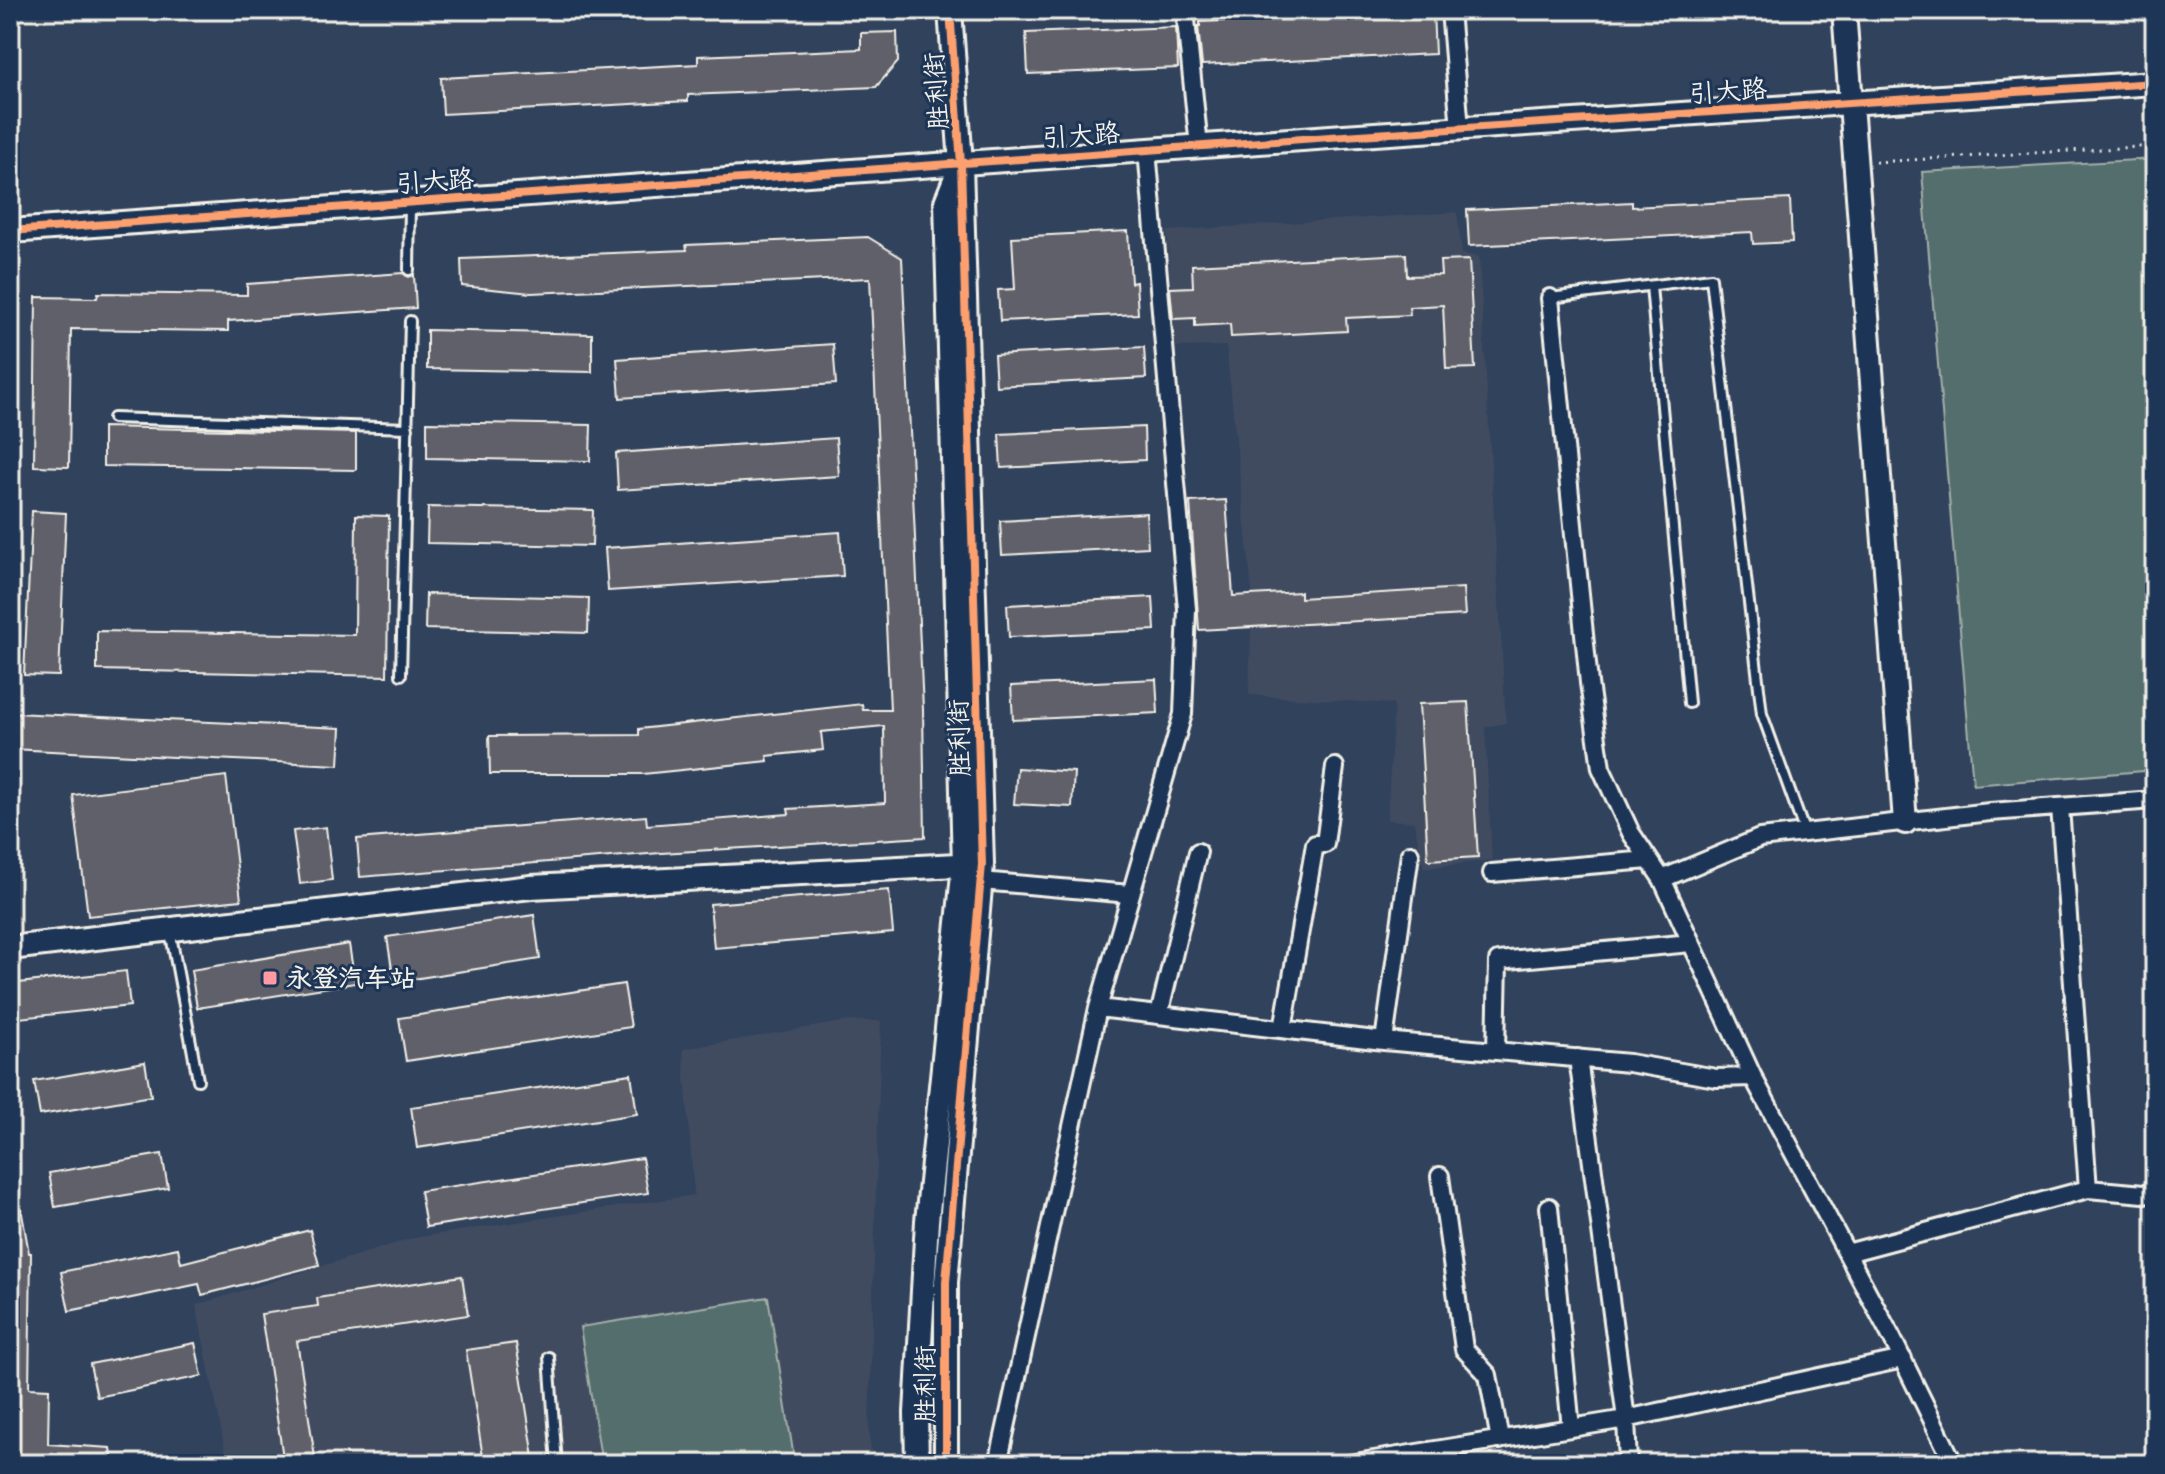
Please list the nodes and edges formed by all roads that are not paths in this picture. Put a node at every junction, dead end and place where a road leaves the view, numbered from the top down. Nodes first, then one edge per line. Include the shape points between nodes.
1 (950, 10) edge
2 (1185, 10) edge
3 (1450, 10) edge
4 (1844, 10) edge
5 (2155, 83) edge
6 (1851, 103) junction
7 (1460, 129) junction
8 (1199, 147) junction
9 (1147, 150) junction
10 (961, 164) junction
11 (410, 203) junction
12 (10, 231) edge
13 (409, 270) dead end
14 (1651, 286) junction
15 (1550, 298) joint
16 (410, 321) dead end
17 (113, 418) dead end
18 (408, 428) junction
19 (401, 675) dead end
20 (1689, 703) dead end
21 (1335, 767) dead end
22 (2155, 800) edge
23 (2060, 807) junction
24 (1905, 822) junction
25 (1805, 833) junction
26 (1198, 852) dead end
27 (1410, 854) dead end
28 (1649, 860) junction
29 (976, 870) junction
30 (1492, 873) dead end
31 (1662, 879) junction
32 (1130, 894) junction
33 (170, 929) junction
34 (1691, 943) junction
35 (10, 948) edge
36 (1098, 1008) junction
37 (1159, 1015) junction
38 (1283, 1029) junction
39 (1384, 1041) junction
40 (1496, 1051) junction
41 (1578, 1058) junction
42 (1753, 1077) junction
43 (198, 1080) dead end
44 (1440, 1176) dead end
45 (2088, 1189) junction
46 (2155, 1195) edge
47 (1549, 1207) dead end
48 (1847, 1253) junction
49 (549, 1357) dead end
50 (1903, 1359) junction
51 (1626, 1419) junction
52 (1571, 1428) junction
53 (1500, 1440) junction
54 (557, 1464) edge
55 (917, 1464) edge
56 (946, 1464) edge
57 (998, 1464) edge
58 (1349, 1464) edge
59 (1628, 1464) edge
60 (1954, 1464) edge

1 - 10 street, 胜利街
2 - 8 street
3 - 7 street
4 - 6 street
5 - 6 street, 引大路
6 - 7 street, 引大路
6 - 24 street
7 - 8 street, 引大路
8 - 9 street, 引大路
9 - 10 street, 引大路
9 - 32 street via 1187,609 1183,714
10 - 11 street, 引大路
10 - 29 street, 胜利街 via 946,202
11 - 12 street, 引大路
11 - 13 lane
14 - 15 lane
14 - 20 lane
14 - 25 lane via 1711,278 1762,714
15 - 28 street via 1601,768
16 - 18 lane
17 - 18 lane
18 - 19 lane
21 - 38 street via 1325,844 1315,844
22 - 23 street
23 - 24 street
23 - 45 street
24 - 25 street
25 - 31 street via 1760,838
26 - 37 street
27 - 39 street
28 - 30 street
28 - 31 street
29 - 32 street
29 - 33 street via 531,887
29 - 55 street, 胜利街 via 927,1221
29 - 56 street, 胜利街 via 946,1282
31 - 34 street
32 - 36 street
33 - 35 street
33 - 43 lane
34 - 40 street via 1498,961
34 - 42 street
36 - 37 street
36 - 57 street
37 - 38 street
38 - 39 street
39 - 40 street
40 - 41 street
41 - 42 street via 1716,1078
41 - 51 street
42 - 48 street
44 - 53 street via 1464,1349 1488,1375
45 - 46 street
45 - 48 street
47 - 52 street
48 - 50 street
49 - 54 lane
50 - 51 street
50 - 60 street
51 - 52 street
51 - 59 street
52 - 53 street
53 - 58 street

